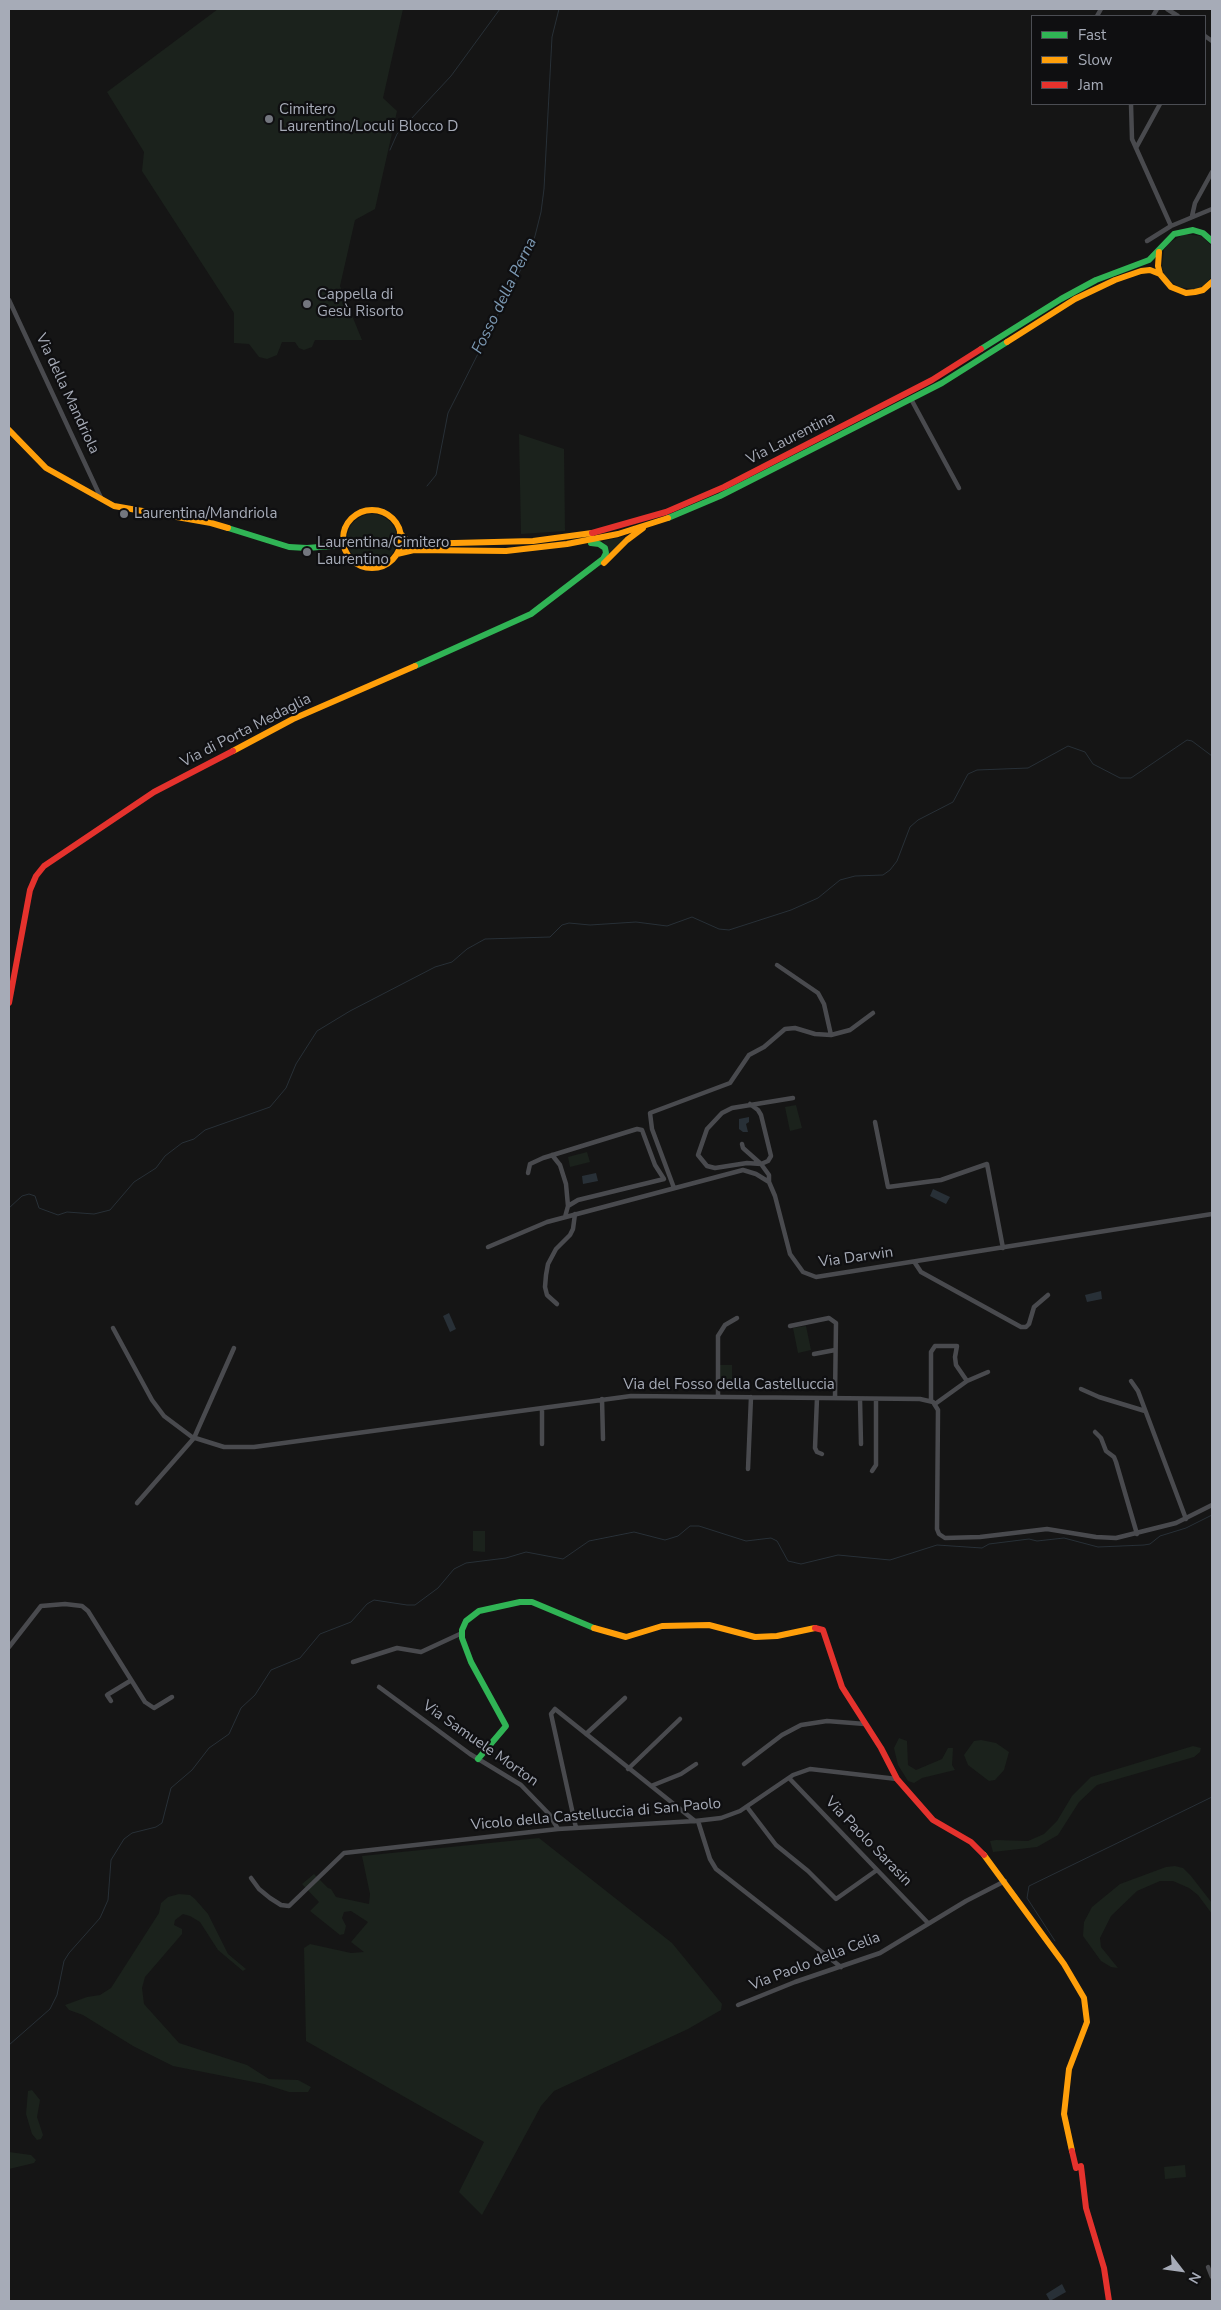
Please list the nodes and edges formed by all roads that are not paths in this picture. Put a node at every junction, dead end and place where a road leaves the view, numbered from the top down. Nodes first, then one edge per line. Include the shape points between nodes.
1 (1131, 105) edge
2 (1159, 105) edge
3 (1136, 148) junction
4 (1212, 172) edge
5 (1212, 209) edge
6 (1192, 216) junction
7 (1171, 226) junction
8 (1212, 230) edge
9 (1203, 233) junction
10 (1147, 241) dead end
11 (1212, 241) edge
12 (1160, 248) junction
13 (1160, 274) junction
14 (1212, 282) edge
15 (9, 300) edge
16 (911, 399) junction
17 (9, 430) edge
18 (959, 488) dead end
19 (101, 500) junction
20 (650, 524) junction
21 (400, 533) junction
22 (575, 543) junction
23 (344, 545) junction
24 (397, 554) junction
25 (594, 568) junction
26 (777, 966) dead end
27 (9, 1003) edge
28 (873, 1013) dead end
29 (827, 1025) junction
30 (822, 1035) junction
31 (831, 1035) junction
32 (793, 1098) dead end
33 (750, 1104) junction
34 (875, 1122) dead end
35 (742, 1144) dead end
36 (552, 1155) junction
37 (761, 1164) junction
38 (528, 1173) dead end
39 (769, 1182) junction
40 (674, 1188) junction
41 (568, 1206) junction
42 (575, 1214) junction
43 (1212, 1214) edge
44 (565, 1217) junction
45 (488, 1247) dead end
46 (1003, 1248) junction
47 (915, 1263) junction
48 (1048, 1295) dead end
49 (557, 1304) dead end
50 (737, 1318) dead end
51 (790, 1326) dead end
52 (113, 1328) dead end
53 (234, 1348) dead end
54 (835, 1350) junction
55 (814, 1354) dead end
56 (988, 1372) dead end
57 (967, 1381) junction
58 (1131, 1381) dead end
59 (1081, 1389) dead end
60 (718, 1397) junction
61 (751, 1397) junction
62 (817, 1398) junction
63 (835, 1398) junction
64 (860, 1399) junction
65 (876, 1399) junction
66 (602, 1400) junction
67 (933, 1402) junction
68 (542, 1408) junction
69 (1145, 1411) junction
70 (1095, 1432) dead end
71 (194, 1438) junction
72 (603, 1440) dead end
73 (542, 1444) dead end
74 (861, 1444) dead end
75 (822, 1454) dead end
76 (748, 1469) dead end
77 (872, 1471) dead end
78 (137, 1503) dead end
79 (1212, 1505) edge
80 (1186, 1519) junction
81 (1137, 1534) junction
82 (462, 1633) junction
83 (9, 1637) edge
84 (12, 1642) junction
85 (9, 1647) edge
86 (353, 1662) dead end
87 (130, 1681) junction
88 (379, 1687) dead end
89 (172, 1696) dead end
90 (625, 1698) dead end
91 (111, 1700) dead end
92 (680, 1719) dead end
93 (865, 1724) junction
94 (586, 1734) junction
95 (478, 1759) junction
96 (696, 1764) dead end
97 (744, 1764) dead end
98 (628, 1769) junction
99 (789, 1778) junction
100 (898, 1779) junction
101 (651, 1786) junction
102 (746, 1807) junction
103 (696, 1821) junction
104 (576, 1828) junction
105 (558, 1829) junction
106 (877, 1870) junction
107 (251, 1878) dead end
108 (1005, 1881) junction
109 (928, 1923) junction
110 (841, 1966) junction
111 (738, 2005) dead end
112 (1208, 2267) dead end
113 (1212, 2277) edge
114 (1109, 2301) edge

1 - 3 street via 1132,137
2 - 3 street
3 - 7 street
4 - 6 street via 1194,204
5 - 6 street
6 - 7 street
7 - 10 street
8 - 9 main road, Via Laurentina
9 - 11 main road
9 - 12 main road, Via Laurentina via 1193,230 1178,232
12 - 13 main road
12 - 21 main road, Via Laurentina via 1147,261 1106,276 1061,299 932,380 724,487 666,512 596,532 533,541 418,544 408,541
13 - 14 main road via 1171,287 1186,293 1203,290
13 - 16 main road, Via Laurentina via 1141,271 1075,299
15 - 19 street, Via della Mandriola
16 - 18 street
16 - 20 main road, Via Laurentina via 710,500
17 - 19 main road via 46,468
19 - 23 main road via 132,510 211,523 289,547
20 - 22 main road, Via Laurentina
20 - 25 main road, Via di Porta Medaglia
21 - 23 main road via 391,517 383,512 365,511 350,520
21 - 24 main road
22 - 24 main road, Via Laurentina via 506,551 414,550
22 - 25 main road, Via di Porta Medaglia via 599,544 605,548 605,556
23 - 24 main road via 351,559 364,567 386,564
25 - 27 main road, Via di Porta Medaglia via 520,621 293,719 154,792 48,863 38,873 30,890
26 - 29 street via 818,993
28 - 31 street via 850,1030
29 - 30 street
29 - 31 street
30 - 31 street
30 - 40 street via 786,1029 749,1055 730,1083 650,1113 652,1129
32 - 33 street
33 - 37 street via 761,1115 771,1153 768,1161
33 - 37 street via 732,1108 715,1119 698,1155 707,1166 715,1168
34 - 46 street via 888,1187 940,1180 987,1164
35 - 37 street via 742,1148
36 - 38 street via 532,1162
36 - 41 street via 560,1165 566,1184
36 - 41 street via 640,1129 664,1179 578,1200
37 - 39 street, Via Darwin via 769,1175
39 - 40 street via 743,1170
39 - 47 street, Via Darwin via 776,1196 790,1254 807,1274 824,1277
40 - 42 street
41 - 44 street
42 - 44 street
42 - 49 street via 570,1235 556,1249 548,1264 545,1287 547,1295
43 - 46 street, Via Darwin
44 - 45 street via 536,1225
46 - 47 street, Via Darwin
47 - 48 street via 921,1272 1021,1327 1029,1324 1034,1307
50 - 60 street via 725,1325 718,1336
51 - 54 street via 832,1319 836,1323
52 - 71 street, Via del Fosso della Castelluccia via 158,1408 174,1426
53 - 71 street
54 - 55 street
54 - 63 street
56 - 57 street
57 - 67 street
57 - 67 street via 956,1365 957,1346 935,1346 931,1352
58 - 69 street via 1138,1390
59 - 69 street
60 - 61 street, Via del Fosso della Castelluccia
60 - 66 street, Via del Fosso della Castelluccia via 642,1396
61 - 62 street, Via del Fosso della Castelluccia
61 - 76 street
62 - 63 street, Via del Fosso della Castelluccia
62 - 75 street via 815,1448
63 - 64 street, Via del Fosso della Castelluccia
64 - 65 street, Via del Fosso della Castelluccia
64 - 74 street
65 - 67 street, Via del Fosso della Castelluccia
65 - 77 street via 876,1465
66 - 68 street, Via del Fosso della Castelluccia
66 - 72 street
67 - 81 street via 938,1417 938,1529 942,1536 980,1537 1048,1529 1106,1538
68 - 71 street, Via del Fosso della Castelluccia via 247,1448 224,1447
68 - 73 street
69 - 80 street
70 - 81 street via 1106,1451 1114,1457
71 - 78 street
79 - 80 street
80 - 81 street
82 - 86 street via 421,1652 398,1648
82 - 93 main road via 466,1621 476,1612 528,1601 622,1637 680,1624 709,1625 755,1637 821,1629 826,1634 842,1687
82 - 95 main road via 471,1662 506,1725
83 - 84 street
84 - 85 street
84 - 87 street via 41,1606 83,1606
87 - 89 street via 150,1707 154,1708
87 - 91 street via 107,1695
88 - 95 street, Via Samuele Morton
90 - 94 street
92 - 98 street
93 - 97 street via 818,1721 801,1725
93 - 100 main road
94 - 98 street
94 - 104 street via 553,1710
95 - 105 street, Via Samuele Morton via 526,1788
96 - 101 street
98 - 101 street
99 - 100 street, Vicolo della Castelluccia di San Paolo via 815,1768
99 - 102 street, Vicolo della Castelluccia di San Paolo
99 - 106 street, Via Paolo Sarasin
100 - 108 main road via 933,1820 982,1852
101 - 103 street
102 - 103 street, Vicolo della Castelluccia di San Paolo via 724,1817
102 - 106 street via 776,1845 836,1899
103 - 104 street, Vicolo della Castelluccia di San Paolo
103 - 110 street via 716,1869
104 - 105 street, Vicolo della Castelluccia di San Paolo
105 - 107 street, Vicolo della Castelluccia di San Paolo via 344,1853 288,1906 270,1898
106 - 109 street, Via Paolo Sarasin
108 - 109 street, Via Paolo della Celia
108 - 114 main road via 1064,1964 1086,2007 1085,2029 1066,2082 1064,2114 1076,2168 1081,2166 1086,2208 1104,2268
109 - 110 street, Via Paolo della Celia via 880,1953
110 - 111 street, Via Paolo della Celia
112 - 113 street

